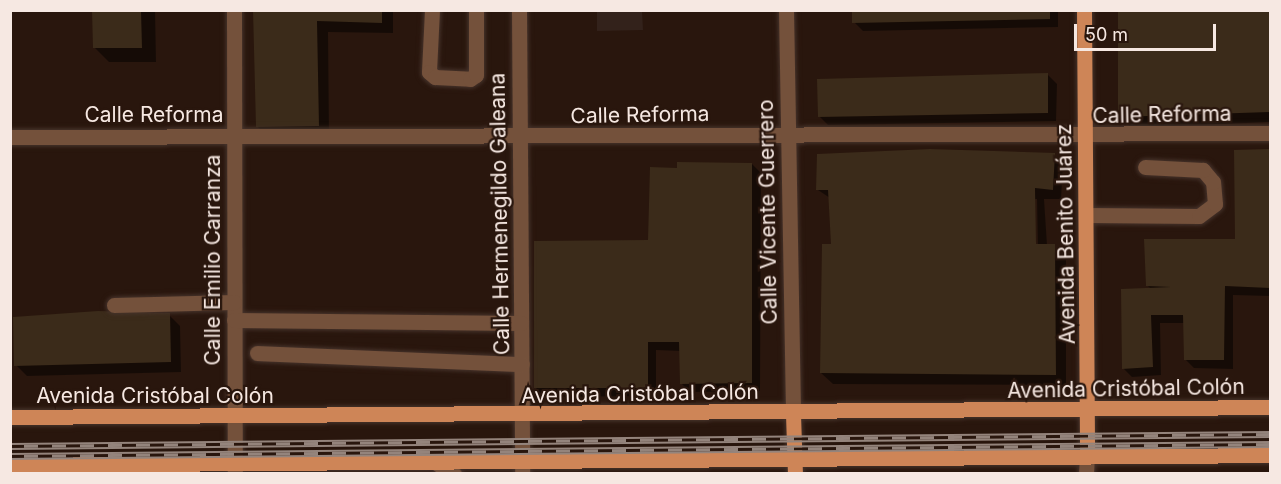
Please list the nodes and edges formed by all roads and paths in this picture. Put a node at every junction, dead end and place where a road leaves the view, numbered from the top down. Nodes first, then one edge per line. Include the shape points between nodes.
1 (234, 10) edge
2 (432, 10) edge
3 (476, 10) edge
4 (519, 10) edge
5 (786, 10) edge
6 (1084, 10) edge
7 (1270, 133) edge
8 (788, 134) junction
9 (234, 136) junction
10 (10, 137) edge
11 (520, 137) junction
12 (1086, 138) junction
13 (1145, 167) dead end
14 (1087, 215) junction
15 (234, 302) junction
16 (114, 305) dead end
17 (234, 320) junction
18 (521, 323) junction
19 (257, 353) dead end
20 (522, 364) junction
21 (1270, 407) edge
22 (1088, 412) junction
23 (793, 414) junction
24 (10, 417) edge
25 (234, 417) junction
26 (523, 417) junction
27 (1270, 455) edge
28 (1087, 457) junction
29 (438, 464) junction
30 (10, 465) edge
31 (795, 468) edge
32 (235, 469) edge
33 (522, 469) edge
34 (453, 474) edge
35 (1086, 474) edge

1 - 9 street, Calle Emilio Carranza
2 - 3 street via 429,72 435,77 470,79 476,75
4 - 11 street, Calle Hermenegildo Galeana
5 - 8 street, Calle Vicente Guerrero
6 - 12 main road, Avenida Benito Juárez
7 - 12 street, Calle Reforma
8 - 11 street, Calle Reforma
8 - 12 street, Calle Reforma
8 - 23 street, Calle Vicente Guerrero
9 - 10 street, Calle Reforma
9 - 11 street, Calle Reforma
9 - 15 street, Calle Emilio Carranza
11 - 18 street, Calle Hermenegildo Galeana
12 - 14 main road, Avenida Benito Juárez
13 - 14 street via 1203,170 1213,182 1215,204 1199,216
14 - 22 main road, Avenida Benito Juárez
15 - 16 street
15 - 17 street, Calle Emilio Carranza
17 - 18 street
17 - 25 street, Calle Emilio Carranza
18 - 20 street, Calle Hermenegildo Galeana
19 - 20 street
20 - 26 street, Calle Hermenegildo Galeana
21 - 22 main road, Avenida Cristóbal Colón
22 - 23 main road, Avenida Cristóbal Colón
22 - 28 main road, Avenida Benito Juárez
23 - 26 main road, Avenida Cristóbal Colón
23 - 31 main road
24 - 25 main road, Avenida Cristóbal Colón
25 - 26 main road, Avenida Cristóbal Colón
25 - 32 street, Calle Emilio Carranza
26 - 33 street, Calle Hermenegildo Galeana
27 - 28 main road
28 - 31 main road
28 - 35 street
29 - 32 main road
29 - 33 main road
29 - 34 street
30 - 32 main road
31 - 33 main road

